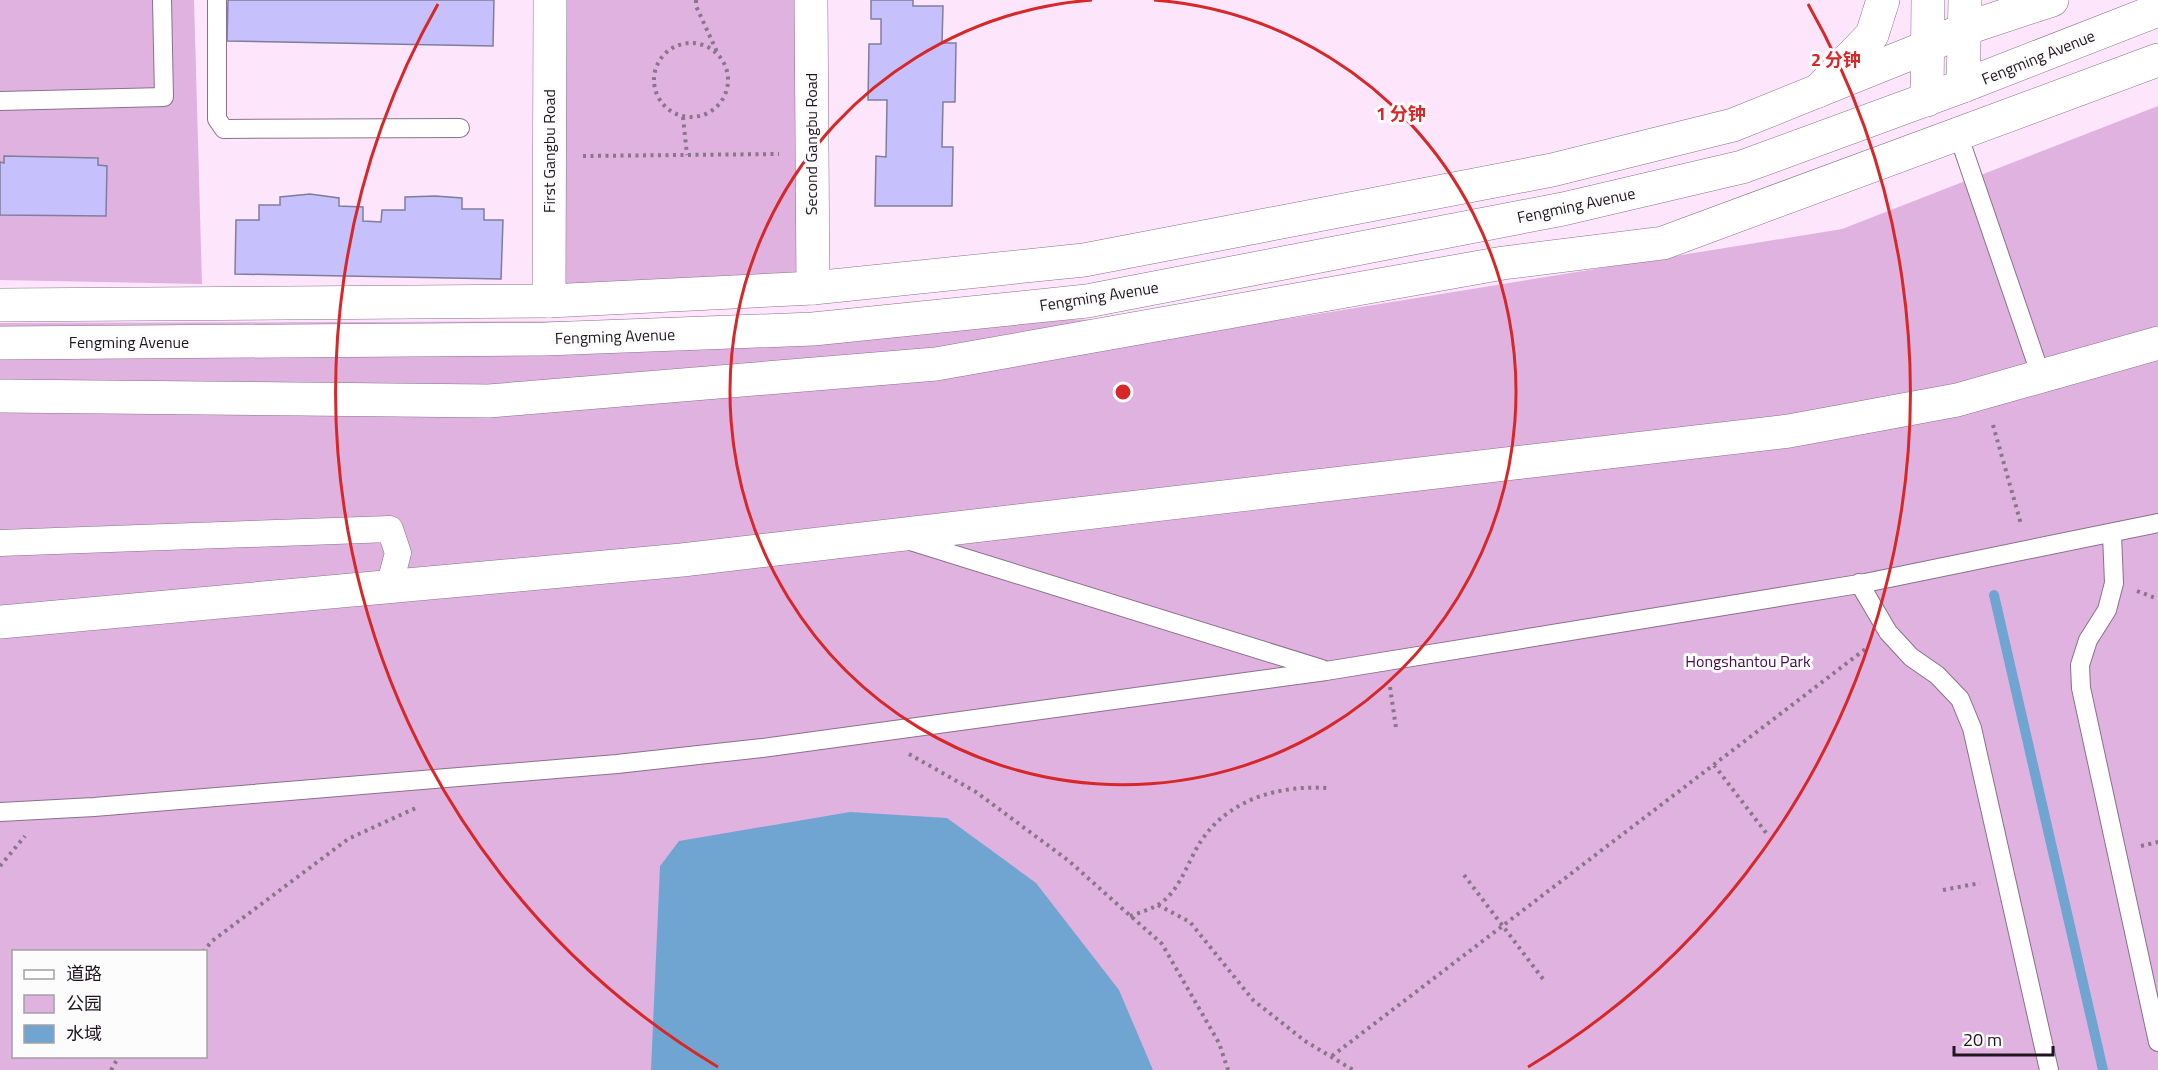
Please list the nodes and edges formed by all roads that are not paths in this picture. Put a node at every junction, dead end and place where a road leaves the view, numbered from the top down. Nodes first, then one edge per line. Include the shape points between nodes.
1 (162, 0) edge
2 (217, 0) edge
3 (550, 0) edge
4 (811, 0) edge
5 (1883, 0) edge
6 (1928, 0) edge
7 (2052, 0) edge
8 (2158, 10) edge
9 (1965, 15) edge
10 (1927, 47) junction
11 (2158, 60) edge
12 (1963, 86) junction
13 (1818, 91) junction
14 (1927, 100) junction
15 (0, 101) edge
16 (460, 128) dead end
17 (1958, 134) junction
18 (813, 288) junction
19 (549, 301) junction
20 (0, 305) edge
21 (0, 343) edge
22 (2158, 344) edge
23 (2041, 376) junction
24 (0, 396) edge
25 (2158, 523) edge
26 (2112, 534) junction
27 (891, 536) junction
28 (0, 543) edge
29 (1859, 584) junction
30 (389, 587) junction
31 (0, 622) edge
32 (1326, 671) junction
33 (0, 812) edge
34 (2158, 1042) edge
35 (2049, 1070) edge

1 - 15 lane via 164,97
2 - 16 lane via 217,119 224,129
3 - 19 street, First Gangbu Road
4 - 18 street, Second Gangbu Road
5 - 13 street via 1872,35
6 - 10 street
7 - 9 street
8 - 12 street, Fengming Avenue
9 - 10 street
9 - 12 street
10 - 13 street
10 - 14 street
11 - 17 street
12 - 14 street, Fengming Avenue
13 - 18 street via 1733,125 1552,170 1084,260
14 - 21 street, Fengming Avenue via 1742,167 1563,209 1086,301 790,330 545,339
17 - 23 lane
17 - 24 street via 1663,243 1503,263 936,364 489,401
18 - 19 street
19 - 20 street
22 - 23 street
23 - 27 street via 1957,400 1789,430
25 - 26 lane
26 - 29 lane
26 - 34 lane via 2114,583 2107,610 2088,640 2080,665 2081,688
27 - 30 street
27 - 32 lane
28 - 30 street via 390,530 398,553
29 - 32 lane
29 - 35 lane via 1888,633 1960,699 1972,728
30 - 31 street
32 - 33 lane via 617,764

